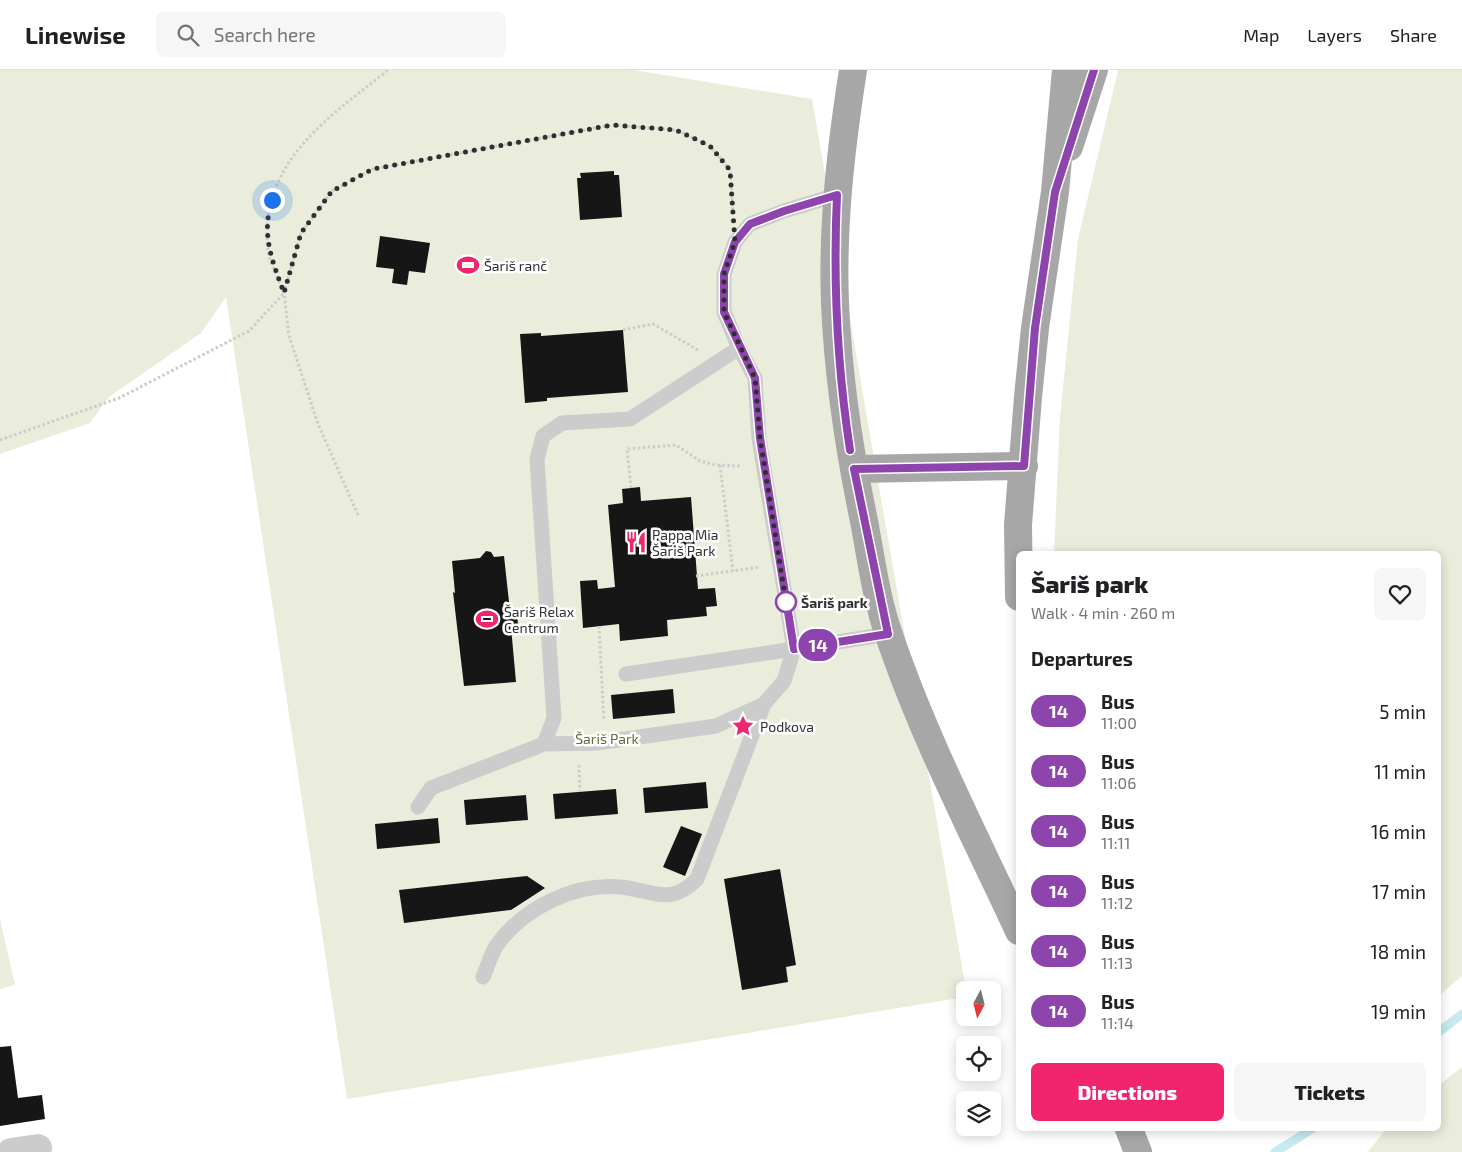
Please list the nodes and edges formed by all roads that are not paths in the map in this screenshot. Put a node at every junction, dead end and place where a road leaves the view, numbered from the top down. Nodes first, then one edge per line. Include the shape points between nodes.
1 (853, 70) edge
2 (1066, 70) edge
3 (1094, 70) edge
4 (1055, 192) junction
5 (837, 195) junction
6 (739, 348) junction
7 (1024, 466) junction
8 (854, 469) junction
9 (1018, 551) edge
10 (888, 634) junction
11 (794, 649) junction
12 (626, 674) dead end
13 (764, 704) junction
14 (544, 744) junction
15 (418, 807) dead end
16 (1016, 925) edge
17 (483, 977) dead end
18 (1130, 1131) edge
19 (38, 1148) dead end
20 (12, 1152) edge
21 (1138, 1152) edge

1 - 5 main road
2 - 4 main road
3 - 4 main road
4 - 7 main road via 1035,328
5 - 6 lane via 750,224 735,242 724,274 724,312
5 - 8 main road via 835,304 844,412
6 - 11 lane via 755,378 764,467
6 - 14 lane via 630,419 562,423 543,436 537,459 554,718
7 - 8 main road
7 - 9 main road
8 - 10 main road
10 - 11 lane
10 - 16 main road via 940,761
11 - 12 lane
11 - 13 lane via 784,681
13 - 14 lane via 716,726 597,743
13 - 17 lane via 697,879 686,890 671,896 618,887 556,897 515,924 497,944
14 - 15 lane via 431,788
18 - 21 main road
19 - 20 street

